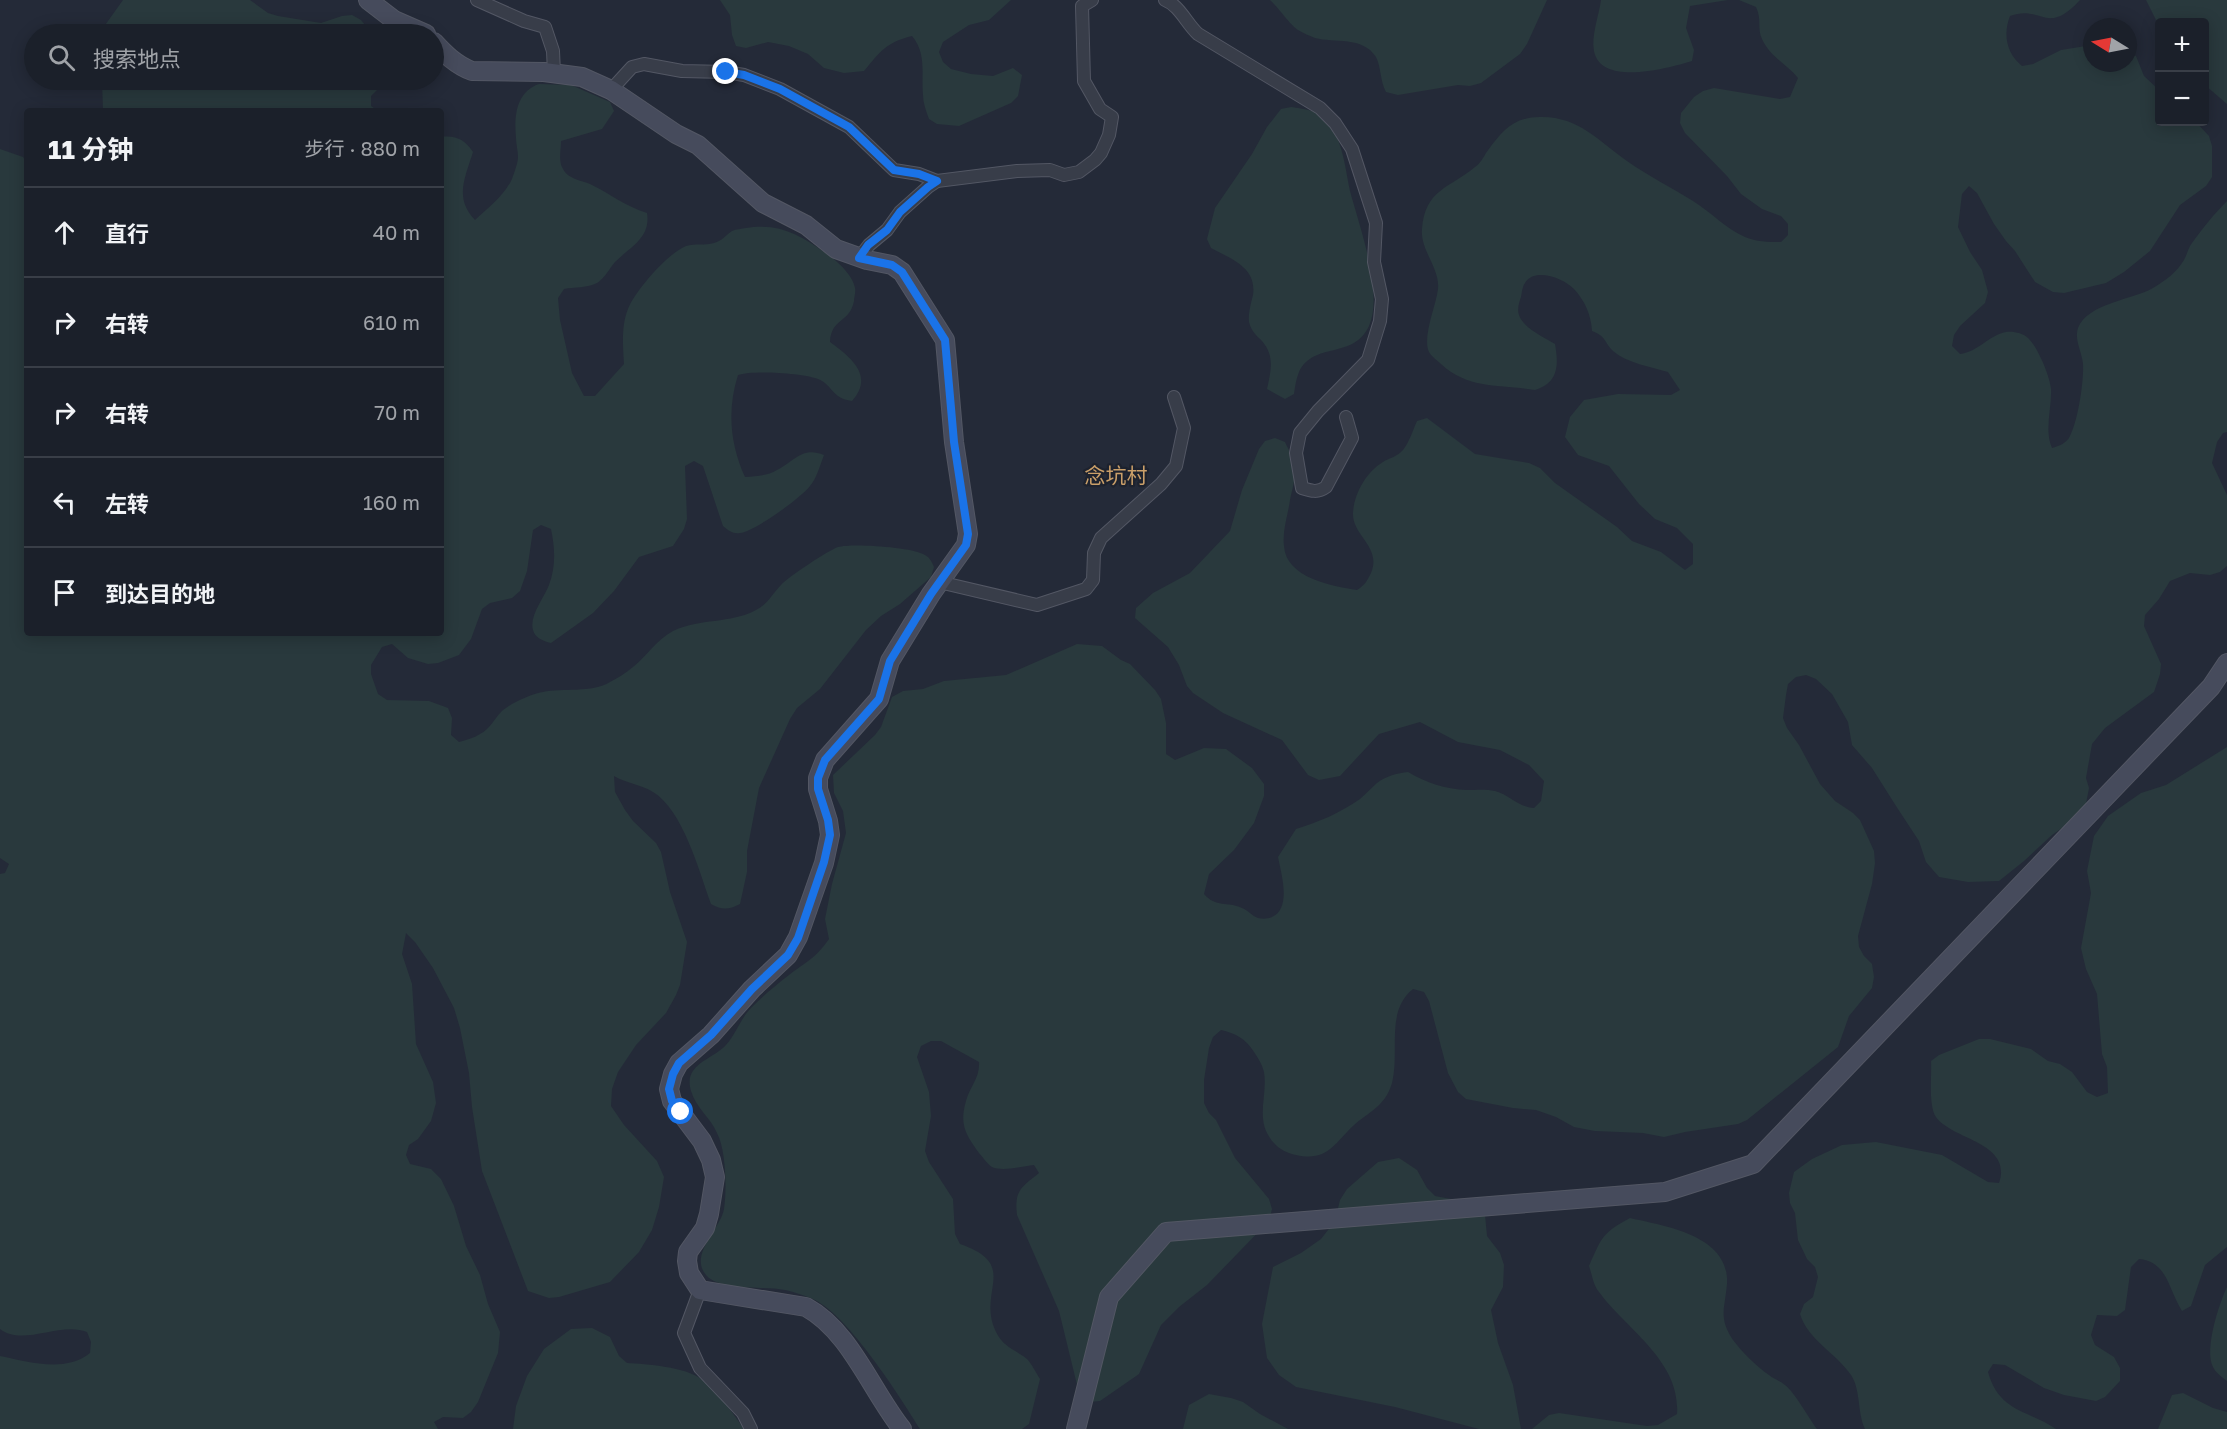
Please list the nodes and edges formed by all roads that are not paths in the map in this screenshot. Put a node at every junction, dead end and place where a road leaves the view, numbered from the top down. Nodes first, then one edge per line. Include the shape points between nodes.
1 (368, 0) edge
2 (477, 0) edge
3 (1165, 0) edge
4 (1087, 1) edge
5 (403, 24) edge
6 (444, 54) edge
7 (554, 73) junction
8 (611, 90) junction
9 (937, 181) junction
10 (859, 258) junction
11 (1174, 397) dead end
12 (1346, 417) dead end
13 (939, 582) junction
14 (2227, 663) edge
15 (700, 1290) junction
16 (751, 1429) edge
17 (902, 1429) edge
18 (1076, 1429) edge

1 - 5 street
2 - 7 street via 545,27 553,51
3 - 12 street via 1173,3 1198,34 1320,108 1352,149 1376,223 1374,262 1382,298 1380,321 1368,360 1300,433 1296,453 1302,489 1312,492 1326,487 1352,438
4 - 9 street via 1082,6 1084,81 1100,109 1112,117 1101,153 1078,172 1064,175 1050,170 1017,171
6 - 7 street via 472,71
7 - 8 street via 582,77
8 - 9 street via 632,67 644,64 744,75 780,89 849,127 894,170
8 - 10 street via 698,145 763,203 806,225 836,249
9 - 10 street via 900,212
10 - 13 street via 892,265 902,272 945,340 954,442 968,534 966,545
11 - 13 street via 1184,428 1176,466 1101,538 1094,553 1093,580 1086,589 1037,605
13 - 15 street via 890,661 879,699 825,760 818,789 830,835 798,938 788,955 679,1063 673,1074 669,1089 672,1101 702,1141 715,1176 705,1227 688,1252 689,1273
14 - 18 street via 2211,687 1753,1164 1665,1192 1166,1232 1109,1297
15 - 16 street via 684,1333 699,1368 743,1413
15 - 17 street via 806,1307 820,1315 835,1330

